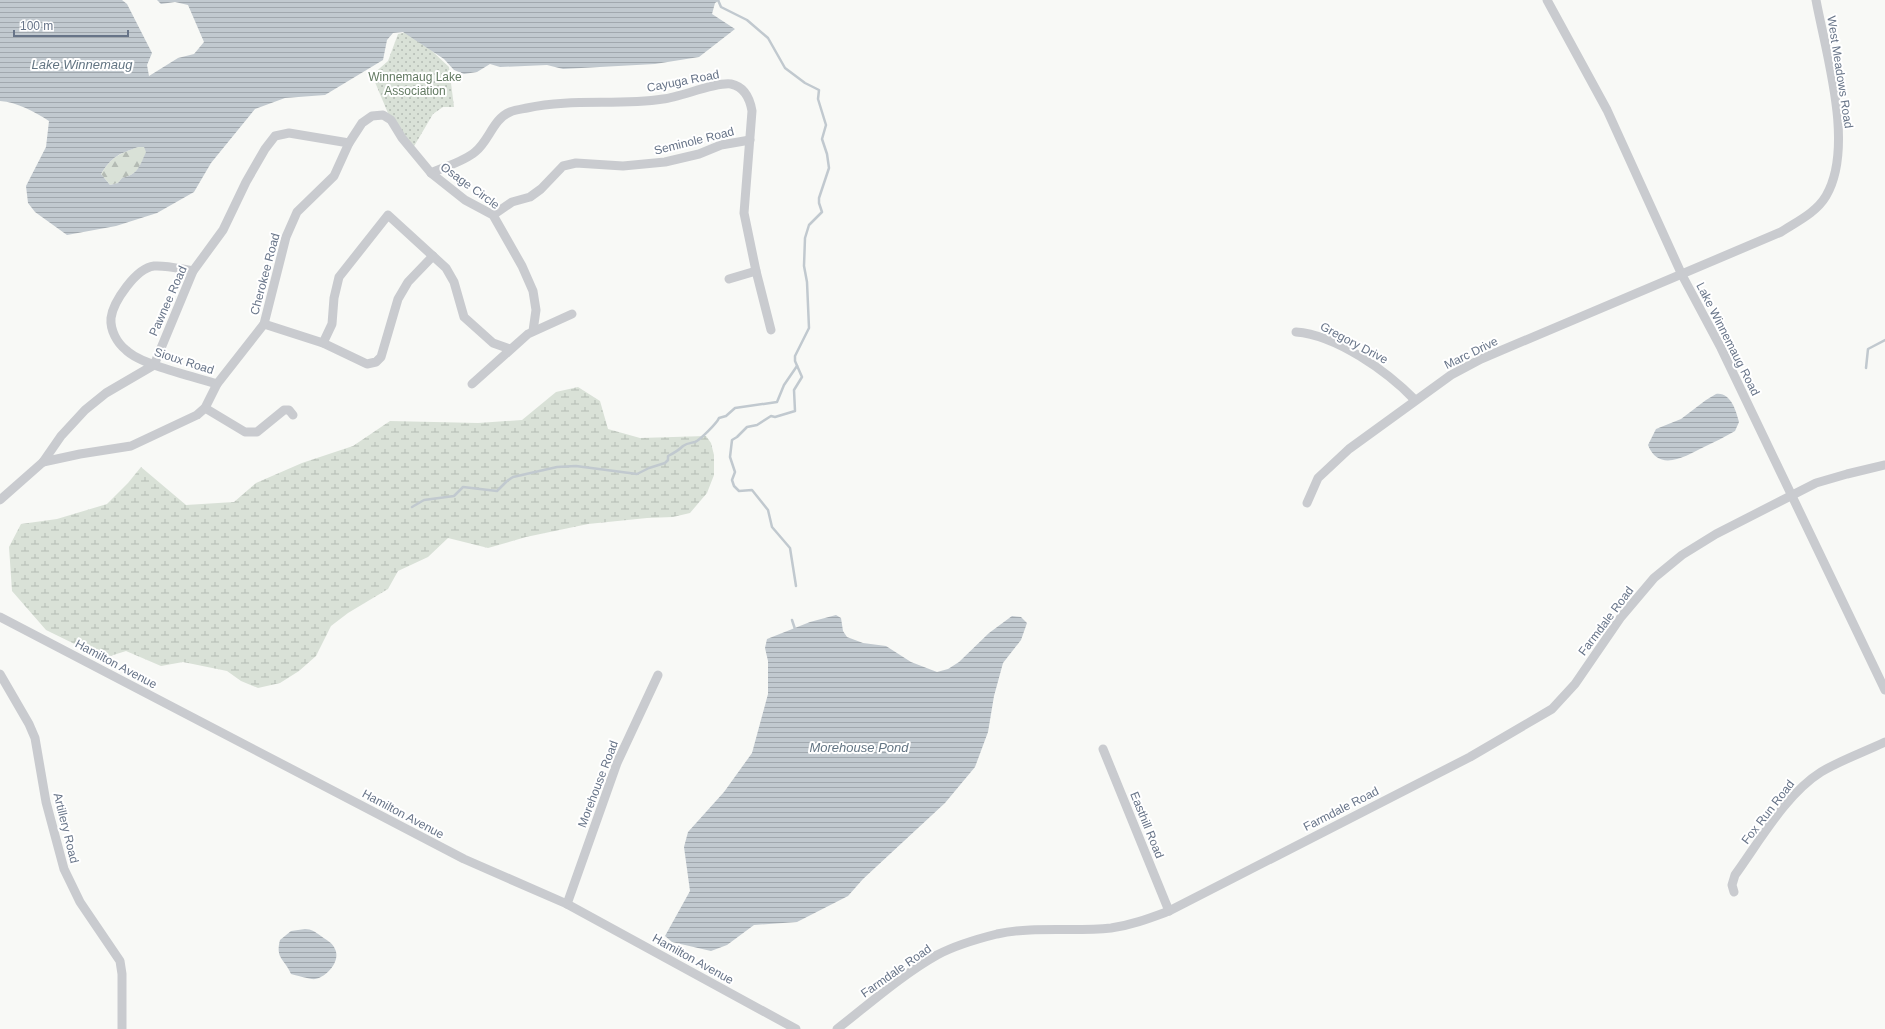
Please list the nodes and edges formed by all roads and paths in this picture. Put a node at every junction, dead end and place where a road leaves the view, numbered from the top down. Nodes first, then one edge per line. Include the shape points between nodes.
1 (1547, 0) edge
2 (1816, 0) edge
3 (750, 140) junction
4 (349, 143) junction
5 (431, 173) junction
6 (493, 215) junction
7 (433, 256) junction
8 (756, 271) junction
9 (193, 272) junction
10 (1682, 275) junction
11 (729, 279) dead end
12 (572, 314) dead end
13 (264, 324) junction
14 (771, 330) dead end
15 (533, 331) junction
16 (1296, 332) dead end
17 (323, 342) junction
18 (510, 349) junction
19 (154, 365) junction
20 (217, 384) junction
21 (472, 384) dead end
22 (1415, 400) junction
23 (205, 408) junction
24 (293, 415) dead end
25 (43, 462) junction
26 (1885, 465) edge
27 (1793, 495) junction
28 (0, 500) edge
29 (1307, 503) dead end
30 (0, 617) edge
31 (0, 674) edge
32 (658, 675) dead end
33 (1885, 690) edge
34 (1885, 742) edge
35 (1103, 748) dead end
36 (1734, 892) dead end
37 (567, 904) junction
38 (1169, 910) junction
39 (122, 1029) edge
40 (796, 1029) edge
41 (837, 1029) edge

1 - 10 street, Lake Winnemaug Road via 1607,110
2 - 10 street, West Meadows Road via 1835,96 1840,146 1835,174 1825,197 1810,214 1781,232
3 - 5 street, Cayuga Road via 750,99 740,88 731,84 719,85 665,99 546,104 510,112 499,118 484,144 474,154
3 - 6 street, Seminole Road via 721,145 699,154 665,162 623,166 576,163 563,166 530,197 512,202
3 - 8 street, Cayuga Road via 744,213
4 - 5 street, Osage Circle via 362,123 372,116 383,115 391,120 402,138
4 - 9 street, Pawnee Road via 289,133 275,136 246,182 223,230
4 - 13 street, Cherokee Road via 334,176 297,212 286,237
5 - 6 street, Osage Circle via 465,200
6 - 15 street, Osage Circle via 533,291 536,310
7 - 17 street via 408,282 398,299 381,357 376,362 367,364
7 - 17 street via 388,215 339,277 332,324
7 - 18 street via 446,268 454,282 464,317 493,343
8 - 11 street
8 - 14 street, Cayuga Road
9 - 19 street, Pawnee Road
9 - 19 street, Sioux Road via 153,266 137,274 121,294 111,318 115,339 127,352
10 - 22 street, Marc Drive via 1481,359 1451,375
10 - 27 street, Lake Winnemaug Road
12 - 15 street
13 - 17 street
13 - 20 street, Cherokee Road
15 - 18 street
16 - 22 street, Gregory Drive via 1318,335 1374,365 1398,382
18 - 21 street
19 - 20 street, Sioux Road
19 - 25 street via 106,392 85,410 60,436
20 - 23 street, Cherokee Road
22 - 29 street, Marc Drive via 1349,449 1318,478
23 - 24 street via 245,432 257,432 284,410 289,410
23 - 25 street via 196,415 131,446
25 - 28 street
26 - 27 street, Farmdale Road via 1816,483
27 - 33 street, Lake Winnemaug Road
27 - 38 street, Farmdale Road via 1716,534 1682,555 1654,578 1621,617 1575,684 1552,709 1471,756
30 - 37 street, Hamilton Avenue via 464,859
31 - 39 street, Artillery Road via 35,738 46,802 64,869 80,902 120,961
32 - 37 street, Morehouse Road via 617,763
34 - 36 street, Fox Run Road via 1821,772 1799,790 1735,875 1732,885
35 - 38 street, Easthill Road
37 - 40 street, Hamilton Avenue
38 - 41 street, Farmdale Road via 1142,921 1112,928 1025,931 997,934 967,943 937,955

